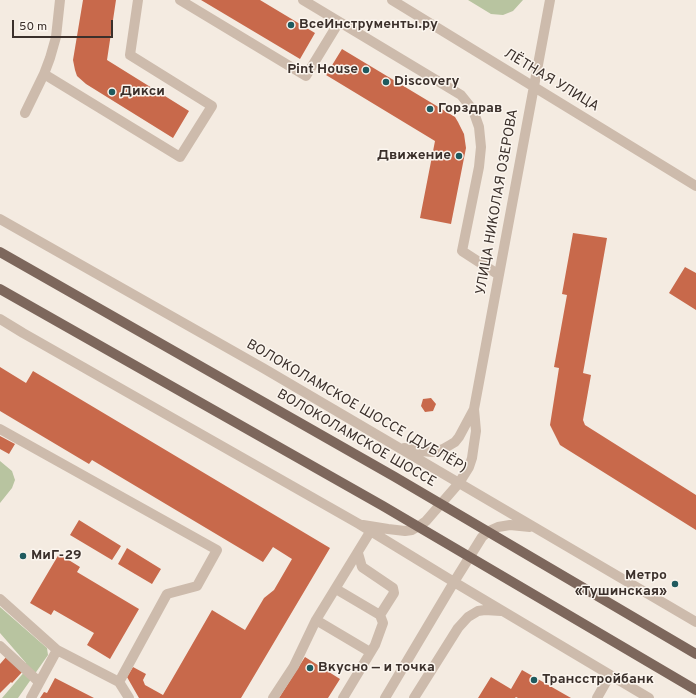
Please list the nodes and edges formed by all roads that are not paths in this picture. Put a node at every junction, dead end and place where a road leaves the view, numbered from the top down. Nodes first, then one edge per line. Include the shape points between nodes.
1 (60, 0) edge
2 (138, 0) edge
3 (180, 0) edge
4 (392, 0) edge
5 (550, 0) edge
6 (306, 1) edge
7 (339, 22) junction
8 (44, 74) junction
9 (533, 87) junction
10 (25, 113) dead end
11 (696, 186) edge
12 (0, 219) edge
13 (0, 252) edge
14 (499, 275) junction
15 (4, 292) edge
16 (0, 319) edge
17 (474, 409) junction
18 (0, 429) edge
19 (397, 447) junction
20 (459, 483) junction
21 (359, 524) junction
22 (536, 528) junction
23 (370, 532) junction
24 (358, 553) junction
25 (454, 582) junction
26 (336, 589) junction
27 (0, 599) edge
28 (505, 612) junction
29 (380, 616) junction
30 (316, 620) junction
31 (696, 622) edge
32 (0, 646) edge
33 (57, 650) junction
34 (370, 652) junction
35 (696, 654) edge
36 (610, 675) junction
37 (39, 682) junction
38 (118, 682) junction
39 (696, 690) edge
40 (31, 698) edge
41 (129, 698) edge
42 (273, 698) edge
43 (343, 698) edge
44 (385, 698) edge
45 (414, 698) edge
46 (597, 698) edge
47 (649, 698) edge

1 - 8 street via 56,38
2 - 8 street via 130,55 212,106 180,157
3 - 7 street via 306,76
4 - 9 street, ЛЁТНАЯ УЛИЦА
5 - 9 street, УЛИЦА НИКОЛАЯ ОЗЕРОВА
6 - 7 street
7 - 14 street via 461,95 473,110 479,127 481,147 462,251
8 - 10 street
9 - 11 street, ЛЁТНАЯ УЛИЦА
9 - 14 street, УЛИЦА НИКОЛАЯ ОЗЕРОВА
12 - 19 street, ВОЛОКОЛАМСКОЕ ШОССЕ (ДУБЛЁР)
13 - 35 main road, ВОЛОКОЛАМСКОЕ ШОССЕ
14 - 17 street, УЛИЦА НИКОЛАЯ ОЗЕРОВА
15 - 39 main road via 383,506
16 - 21 street
17 - 19 street, УЛИЦА НИКОЛАЯ ОЗЕРОВА via 459,437 443,449 432,452
17 - 20 street, УЛИЦА НИКОЛАЯ ОЗЕРОВА via 476,431 472,458
18 - 38 street via 217,550 197,586 168,594
19 - 20 street, ВОЛОКОЛАМСКОЕ ШОССЕ (ДУБЛЁР)
20 - 21 street, УЛИЦА НИКОЛАЯ ОЗЕРОВА via 426,521 412,530
20 - 22 street, ВОЛОКОЛАМСКОЕ ШОССЕ (ДУБЛЁР)
21 - 23 street
22 - 25 street via 510,525 489,531 482,537
22 - 31 street, ВОЛОКОЛАМСКОЕ ШОССЕ (ДУБЛЁР)
23 - 24 street
23 - 25 street
24 - 26 street
24 - 29 street via 362,567 393,588 394,593
25 - 28 street
25 - 44 street
26 - 29 street
26 - 30 street
27 - 33 street
28 - 36 street
28 - 45 street via 485,610 468,618 458,628
29 - 34 street via 383,623
30 - 34 street
30 - 42 street via 294,666
32 - 37 street
33 - 37 street
33 - 38 street
34 - 43 street
36 - 46 street
36 - 47 street
37 - 40 street
38 - 41 street

